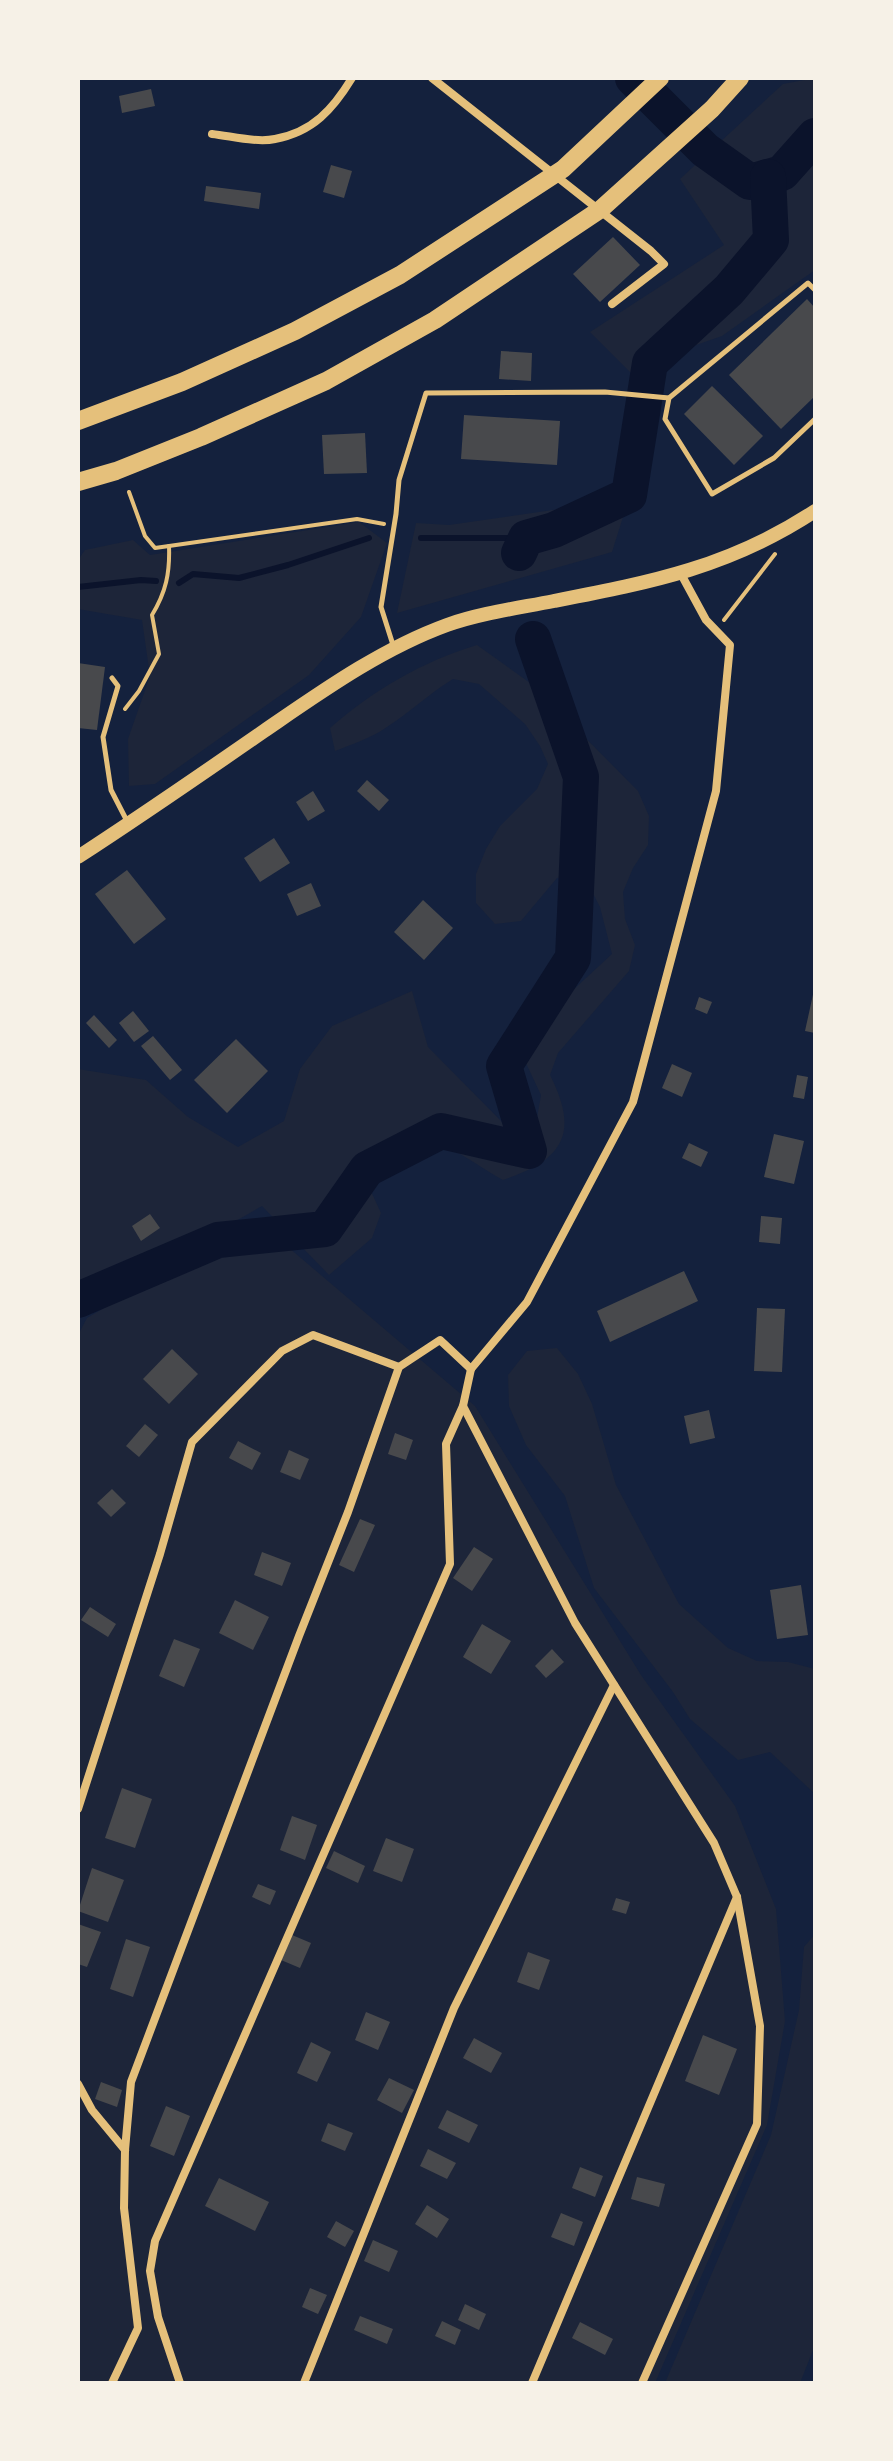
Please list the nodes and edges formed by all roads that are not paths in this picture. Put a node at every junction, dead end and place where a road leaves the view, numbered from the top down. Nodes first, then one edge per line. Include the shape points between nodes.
1 (352, 78) edge
2 (432, 78) edge
3 (660, 78) edge
4 (740, 78) edge
5 (212, 134) dead end
6 (815, 290) edge
7 (612, 304) dead end
8 (669, 398) junction
9 (84, 419) edge
10 (815, 419) edge
11 (78, 482) edge
12 (815, 511) edge
13 (681, 574) junction
14 (394, 650) junction
15 (112, 678) dead end
16 (129, 824) junction
17 (78, 857) edge
18 (399, 1367) junction
19 (471, 1369) junction
20 (463, 1406) junction
21 (614, 1685) junction
22 (78, 1809) edge
23 (737, 1897) junction
24 (78, 2084) edge
25 (125, 2150) junction
26 (112, 2383) edge
27 (180, 2383) edge
28 (304, 2383) edge
29 (532, 2383) edge
30 (642, 2383) edge

1 - 5 street via 334,107 305,128 273,140
2 - 7 street via 664,264
3 - 9 highway via 563,169 400,275 295,331
4 - 11 highway via 601,209 435,320 326,381 201,437
6 - 8 lane via 808,283
8 - 10 lane via 665,419 712,494 774,458
8 - 14 lane via 605,392 426,393 399,480 381,607
12 - 13 main road via 725,560
13 - 14 main road via 448,625
13 - 19 street via 714,630 730,645 716,791 633,1102 527,1302
14 - 16 main road via 315,696
15 - 16 lane via 118,686 103,737 111,790
16 - 17 main road
18 - 19 street via 440,1340
18 - 22 street via 313,1335 282,1351 192,1442
18 - 25 street via 131,2082
19 - 20 street
20 - 21 street via 575,1623
20 - 27 street via 446,1444 450,1564 155,2241 150,2271 158,2317
21 - 23 street via 714,1843
21 - 28 street via 454,2008
23 - 29 street
23 - 30 street via 760,2026 757,2124
24 - 25 street
25 - 26 street via 124,2208 138,2328

